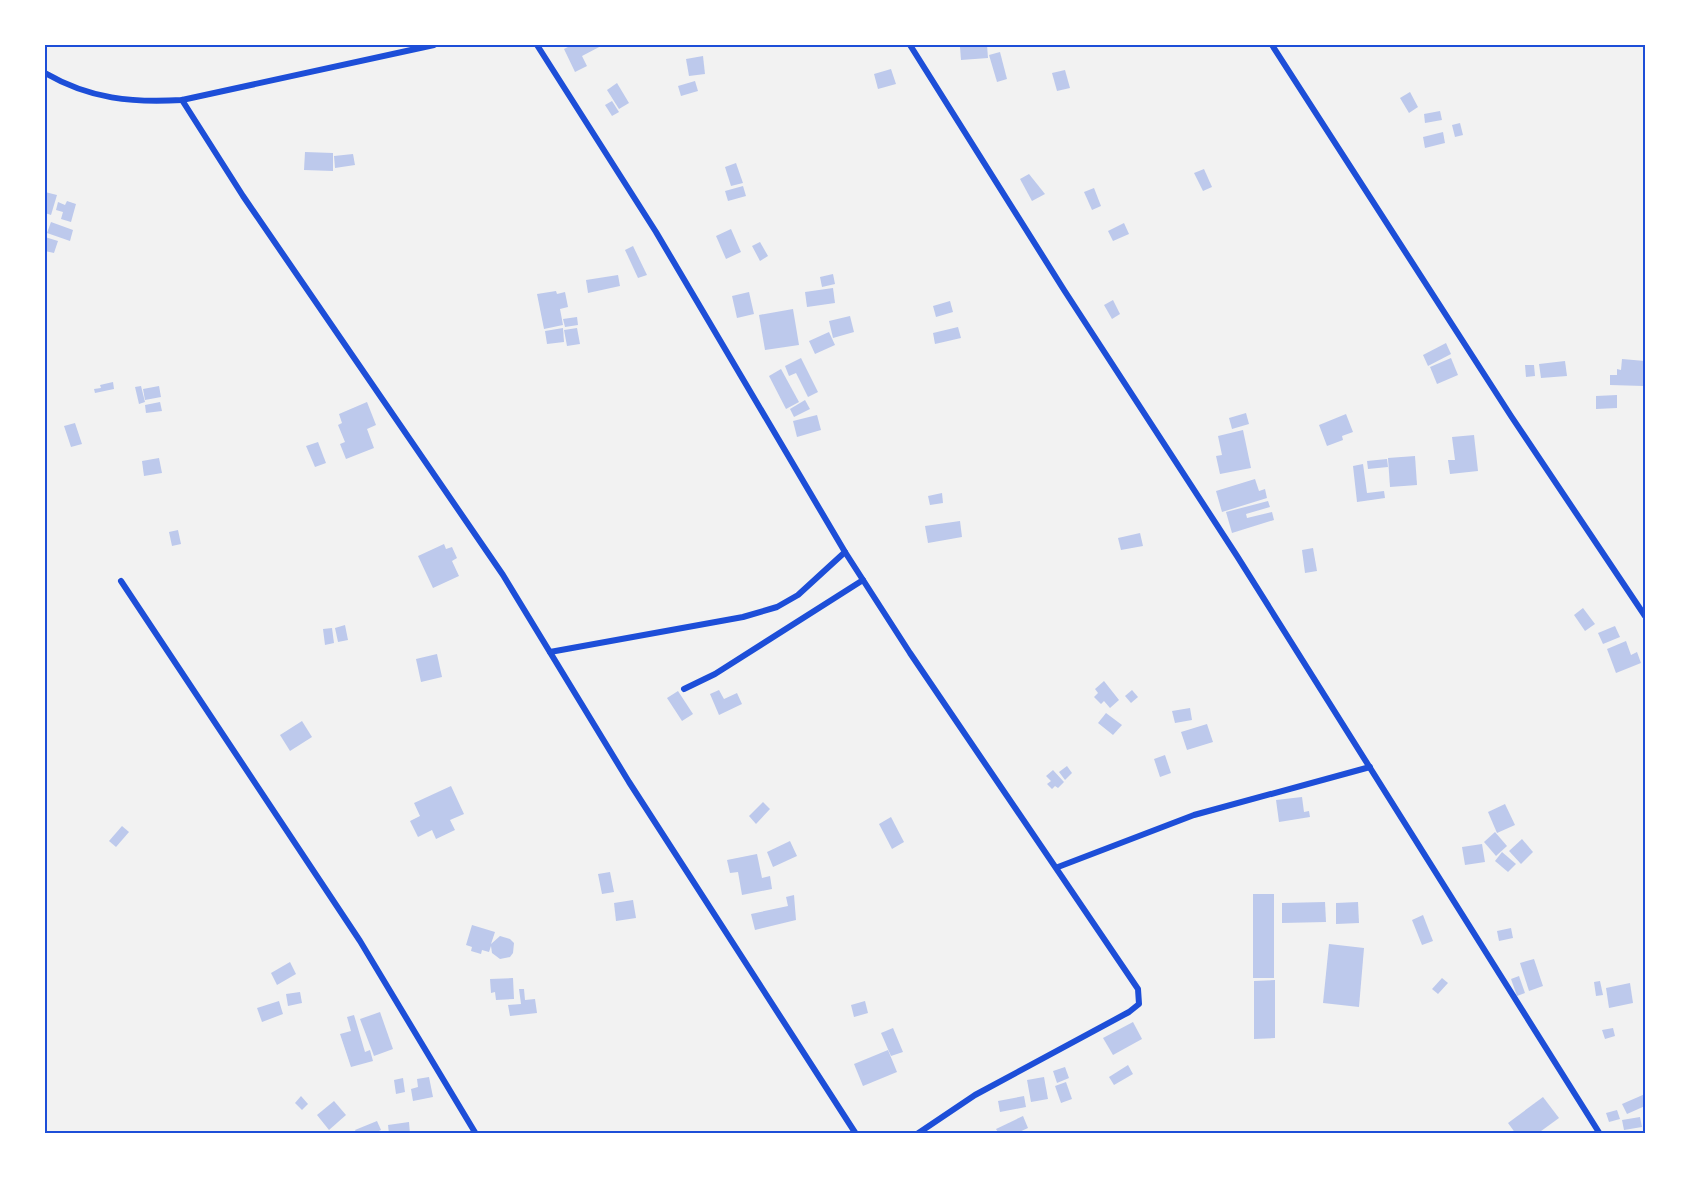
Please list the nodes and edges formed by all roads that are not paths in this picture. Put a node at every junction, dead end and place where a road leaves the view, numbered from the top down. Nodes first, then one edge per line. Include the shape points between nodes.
1 (434, 45) edge
2 (537, 45) edge
3 (910, 45) edge
4 (1272, 45) edge
5 (45, 73) edge
6 (182, 100) junction
7 (845, 552) junction
8 (863, 580) junction
9 (121, 581) dead end
10 (1645, 616) edge
11 (550, 652) junction
12 (684, 689) dead end
13 (1370, 767) junction
14 (1058, 867) junction
15 (476, 1134) edge
16 (856, 1134) edge
17 (917, 1134) edge
18 (1600, 1134) edge

1 - 6 street
2 - 7 street via 656,232
3 - 13 street
4 - 10 street
5 - 6 street via 63,84 108,98 143,102
6 - 11 street via 243,196 503,575
7 - 8 street
7 - 11 street via 798,595 777,607 743,617
8 - 12 street via 724,669
8 - 14 street
9 - 15 street via 360,940
11 - 16 street
13 - 14 street via 1194,815
13 - 18 street
14 - 17 street via 1138,988 1139,1004 1093,1034 975,1095

